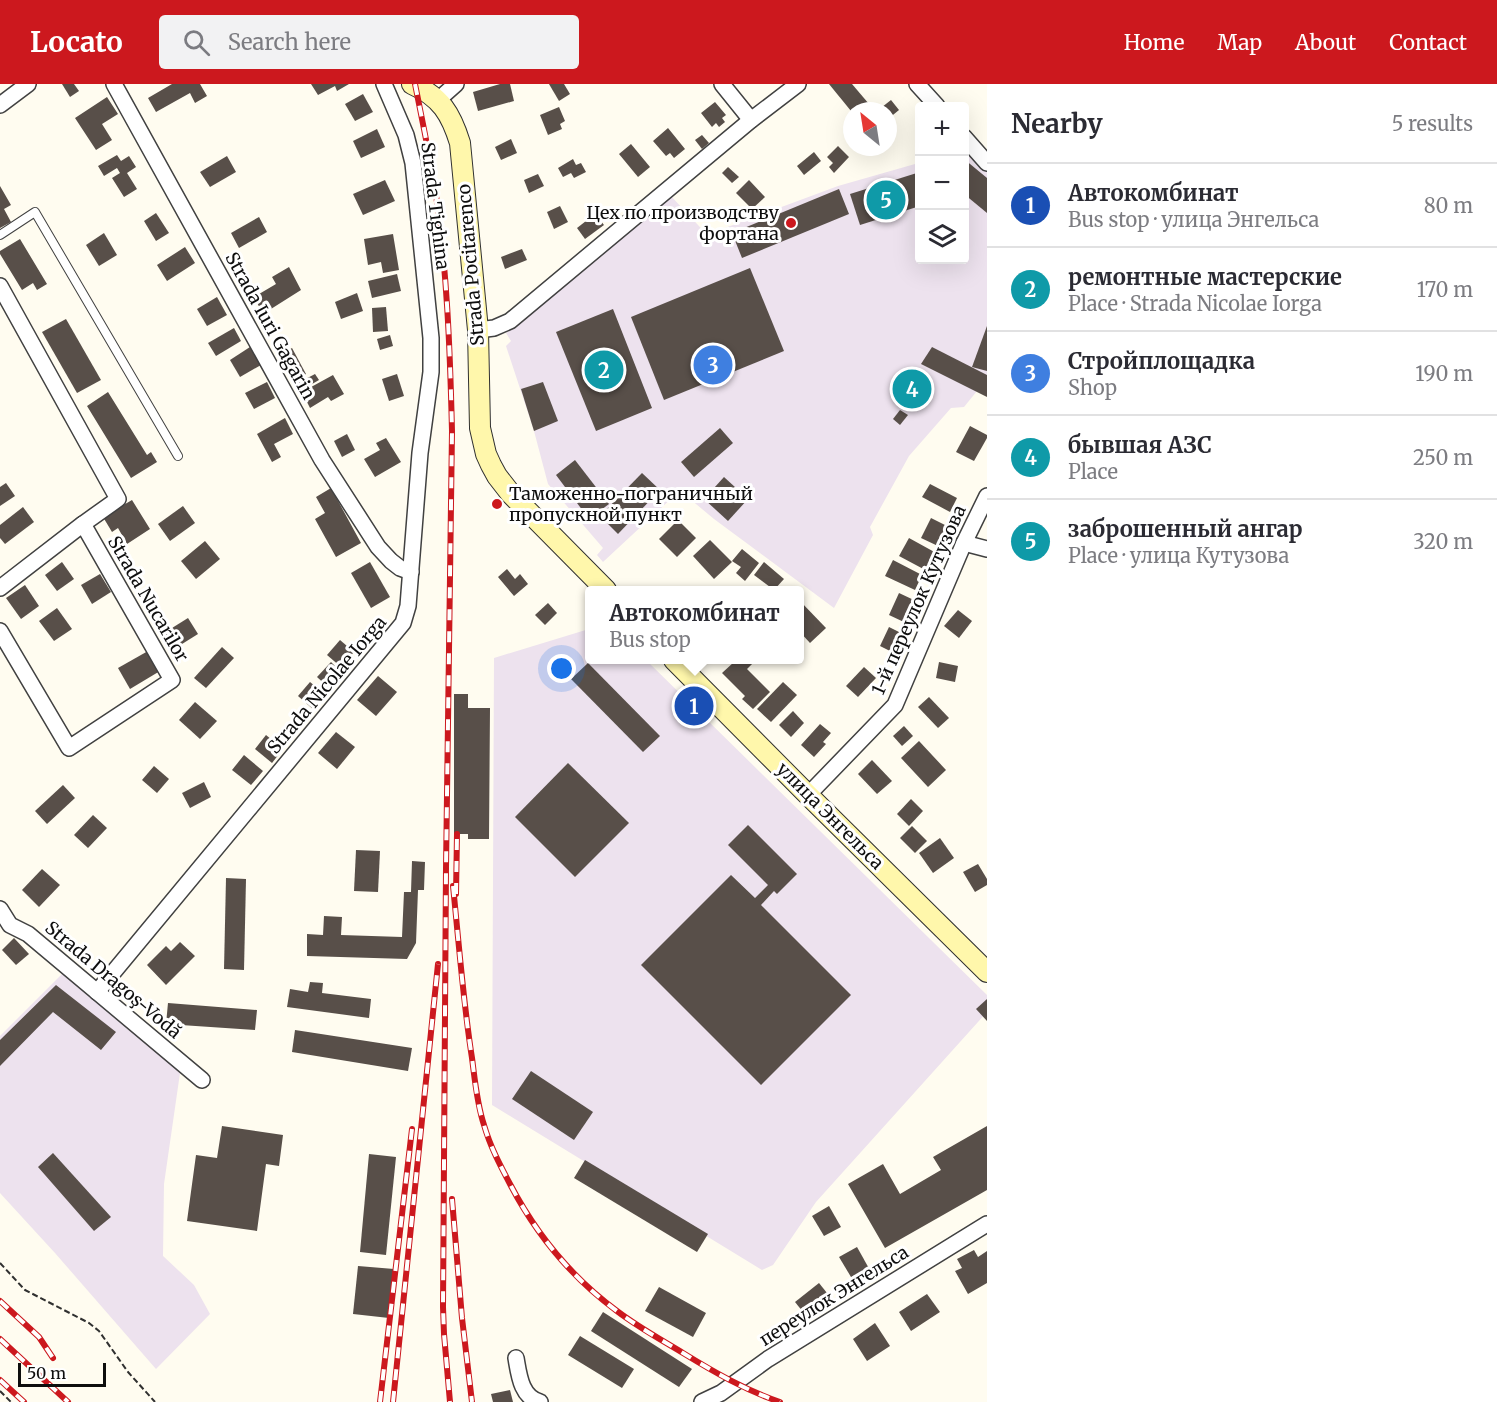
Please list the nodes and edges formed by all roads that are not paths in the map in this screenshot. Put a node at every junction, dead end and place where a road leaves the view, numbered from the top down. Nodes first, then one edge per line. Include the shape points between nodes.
1 (28, 84) edge
2 (114, 84) edge
3 (384, 84) edge
4 (412, 84) edge
5 (456, 84) edge
6 (722, 84) edge
7 (798, 84) edge
8 (917, 84) edge
9 (438, 100) junction
10 (933, 102) edge
11 (0, 105) edge
12 (751, 120) junction
13 (969, 143) edge
14 (987, 163) edge
15 (0, 235) edge
16 (0, 286) edge
17 (478, 330) junction
18 (431, 338) joint
19 (178, 456) dead end
20 (987, 496) edge
21 (83, 524) junction
22 (964, 543) junction
23 (987, 549) edge
24 (411, 572) junction
25 (601, 586) edge
26 (0, 588) edge
27 (0, 631) edge
28 (678, 664) edge
29 (808, 795) junction
30 (0, 909) edge
31 (5, 930) edge
32 (987, 972) edge
33 (97, 992) junction
34 (202, 1080) dead end
35 (987, 1224) edge
36 (516, 1359) dead end
37 (540, 1402) edge
38 (702, 1402) edge

1 - 11 street
2 - 24 street, Strada Iuri Gagarin via 322,460 378,547 400,568
3 - 18 street, Strada Tighina via 406,135 413,163
4 - 9 street, Strada Pocitarenco
5 - 9 street
6 - 12 street
7 - 12 street
8 - 10 street
9 - 17 street, Strada Pocitarenco via 460,143
12 - 17 street via 510,321
13 - 14 street
15 - 19 lane via 35,212
16 - 21 street via 118,499
17 - 25 street, Strada Pocitarenco via 480,428 491,465 510,494
18 - 24 street, Strada Nicolae Iorga
20 - 22 street, 1-й переулок Кутузова
21 - 26 street
21 - 27 street, Strada Nucarilor via 171,680 69,748
22 - 23 street
22 - 29 street, 1-й переулок Кутузова via 895,705
24 - 33 street, Strada Nicolae Iorga via 403,623
28 - 29 street, улица Энгельса
29 - 32 street, улица Энгельса
30 - 31 street, Strada Dragoş-Vodă
31 - 33 street, Strada Dragoş-Vodă via 28,934
33 - 34 street, Strada Dragoş-Vodă
35 - 38 street, переулок Энгельса
36 - 37 street via 526,1393

